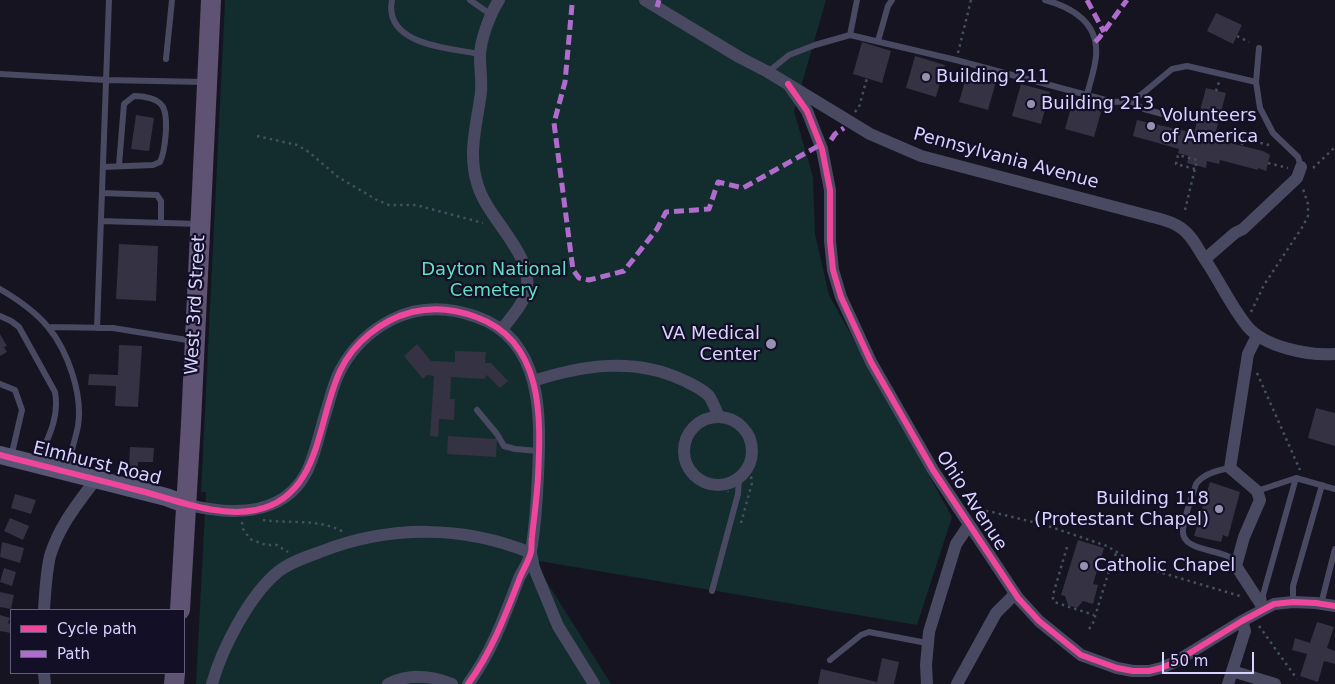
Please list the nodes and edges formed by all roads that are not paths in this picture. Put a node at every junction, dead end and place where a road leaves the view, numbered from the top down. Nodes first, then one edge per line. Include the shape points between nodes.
1 (109, 0) edge
2 (172, 0) edge
3 (211, 0) edge
4 (392, 0) edge
5 (470, 0) edge
6 (499, 0) edge
7 (645, 0) edge
8 (857, 0) edge
9 (892, 0) edge
10 (1045, 0) edge
11 (490, 14) junction
12 (850, 36) junction
13 (878, 41) junction
14 (1259, 48) dead end
15 (480, 54) junction
16 (166, 58) dead end
17 (768, 72) junction
18 (0, 74) edge
19 (106, 80) junction
20 (207, 82) junction
21 (1256, 82) junction
22 (788, 84) junction
23 (1087, 94) junction
24 (1130, 101) junction
25 (1181, 119) dead end
26 (119, 165) junction
27 (103, 167) junction
28 (1300, 170) joint
29 (102, 193) junction
30 (101, 221) junction
31 (161, 223) junction
32 (199, 224) junction
33 (1205, 259) junction
34 (0, 289) edge
35 (0, 316) edge
36 (48, 327) junction
37 (97, 328) junction
38 (502, 329) junction
39 (1257, 336) junction
40 (194, 341) junction
41 (1335, 354) edge
42 (533, 381) junction
43 (0, 384) edge
44 (477, 410) dead end
45 (719, 417) junction
46 (539, 451) junction
47 (5, 457) edge
48 (37, 465) junction
49 (1230, 468) junction
50 (66, 472) junction
51 (739, 478) junction
52 (1296, 478) junction
53 (96, 479) junction
54 (1322, 485) junction
55 (1335, 489) edge
56 (1257, 491) junction
57 (185, 504) junction
58 (969, 525) junction
59 (1335, 549) edge
60 (531, 554) junction
61 (1236, 566) junction
62 (712, 591) dead end
63 (1015, 594) junction
64 (1293, 602) junction
65 (1321, 604) junction
66 (1335, 606) edge
67 (44, 609) edge
68 (180, 609) edge
69 (1264, 609) junction
70 (1242, 621) junction
71 (927, 643) junction
72 (830, 660) dead end
73 (1232, 671) junction
74 (212, 684) edge
75 (388, 684) edge
76 (452, 684) edge
77 (468, 684) edge
78 (594, 684) edge
79 (927, 684) edge
80 (957, 684) edge
81 (1228, 684) edge
82 (1275, 684) edge

1 - 19 lane
2 - 16 lane
3 - 20 main road, West 3rd Street
4 - 15 lane via 394,19 409,38
5 - 11 lane
6 - 11 street
7 - 17 street, Pennsylvania Avenue
8 - 12 lane
9 - 13 lane
10 - 23 lane via 1073,10 1091,33 1096,54
11 - 15 street
12 - 13 lane
12 - 17 lane via 790,54
13 - 23 lane
14 - 21 lane
15 - 38 street via 481,90 472,143 475,177 482,198 521,255 527,278 524,298
17 - 22 street, Pennsylvania Avenue
18 - 19 lane
19 - 20 lane
19 - 27 lane
20 - 32 main road, West 3rd Street
21 - 24 lane via 1187,66 1172,69
21 - 28 lane via 1260,108 1273,133 1298,157
22 - 33 street, Pennsylvania Avenue via 870,134 904,150 1180,227
22 - 58 street, Ohio Avenue via 810,117 825,162 830,190 831,256 841,297 871,362 912,436
23 - 24 lane via 1113,102
24 - 25 lane via 1144,109
26 - 26 lane via 146,166 160,162 165,149 165,114 158,102 134,96 124,104
26 - 27 lane
27 - 29 lane
28 - 33 street via 1297,178 1243,229
29 - 30 lane
29 - 31 lane via 157,195 161,201
30 - 31 lane
30 - 37 lane
31 - 32 lane
32 - 40 main road, West 3rd Street
33 - 39 street, Pennsylvania Avenue via 1247,326
34 - 36 lane
35 - 48 lane via 19,327 55,392 56,417
36 - 37 lane
36 - 50 lane via 73,372 78,401 78,426
37 - 40 lane
38 - 42 street via 524,357
38 - 57 street via 470,314 436,309 404,315 380,326 363,339 340,371 309,467 294,489 280,500 254,510 204,509
39 - 41 street, Pennsylvania Avenue via 1309,353
39 - 49 street via 1248,354
40 - 57 main road, West 3rd Street
42 - 45 street via 568,371 609,365 651,369 676,377 708,396
42 - 46 street
43 - 47 lane via 15,390 22,410
44 - 46 lane via 504,446
45 - 51 street via 738,424 750,440 751,461
45 - 51 street via 703,420 690,431 684,447 686,463 695,477 710,485 726,485
46 - 60 street
47 - 48 street, Elmhurst Road
48 - 50 street, Elmhurst Road
49 - 56 street
49 - 61 lane via 1220,469 1196,484 1183,532 1186,541 1226,556
50 - 53 street, Elmhurst Road
51 - 62 lane via 738,494
52 - 54 lane
52 - 56 lane
52 - 69 lane via 1263,595
53 - 57 street, Elmhurst Road
53 - 67 street via 65,522 54,545
54 - 55 lane
54 - 64 lane via 1293,586
56 - 61 street via 1260,500
57 - 68 main road, West 3rd Street
58 - 63 street, Ohio Avenue
58 - 71 street via 953,553
59 - 65 lane
60 - 74 street via 511,545 467,535 418,531 342,543 292,563 267,582 235,629 225,646
60 - 77 street via 491,647
60 - 78 street via 558,626
61 - 69 street
63 - 70 street, Ohio Avenue via 1039,621 1081,655 1133,671 1161,668 1175,662
63 - 80 street via 996,613
64 - 65 street, Ohio Avenue
64 - 69 street, Ohio Avenue via 1274,604
65 - 66 street, Ohio Avenue
69 - 70 street, Ohio Avenue
70 - 73 street via 1245,631
71 - 72 lane via 869,632
71 - 79 street
73 - 81 street
73 - 82 street
75 - 76 street via 415,676

